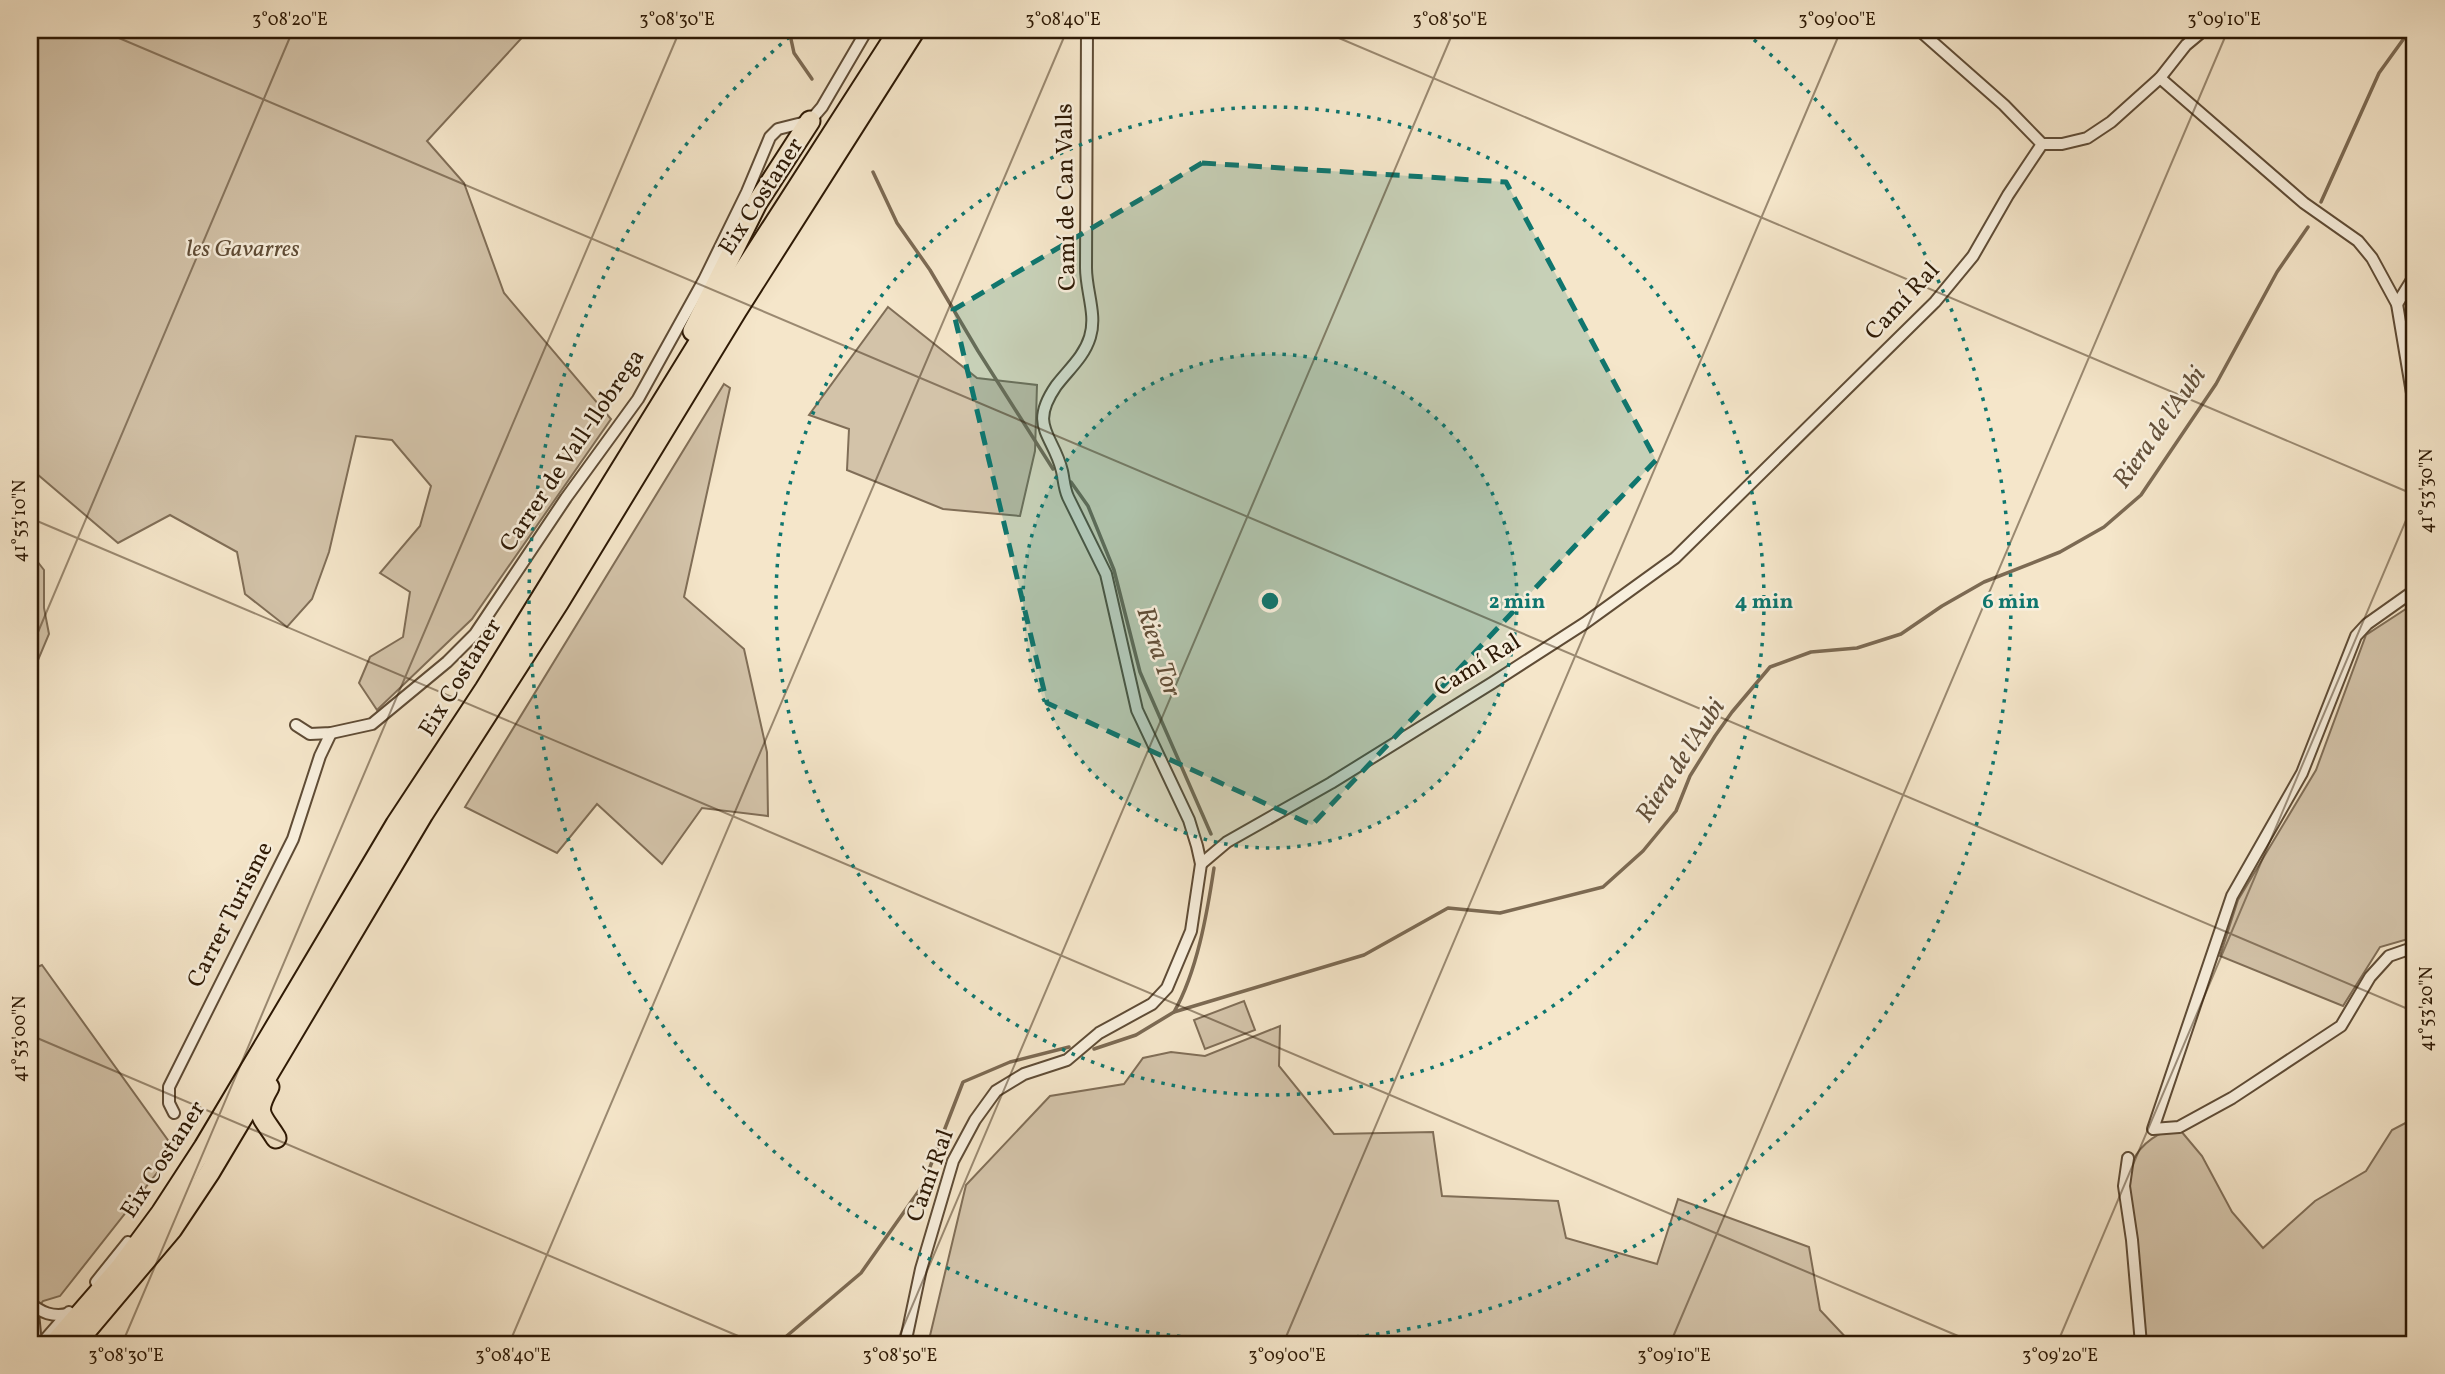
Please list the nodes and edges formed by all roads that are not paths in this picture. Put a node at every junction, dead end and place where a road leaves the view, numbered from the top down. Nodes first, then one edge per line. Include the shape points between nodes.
1 (867, 30) edge
2 (1087, 30) edge
3 (1919, 30) edge
4 (2204, 30) edge
5 (909, 33) edge
6 (2160, 78) junction
7 (810, 121) junction
8 (778, 129) junction
9 (2042, 144) junction
10 (794, 145) junction
11 (2415, 275) edge
12 (2397, 304) junction
13 (2415, 411) edge
14 (625, 462) junction
15 (2415, 590) edge
16 (296, 725) dead end
17 (331, 733) junction
18 (397, 824) junction
19 (1201, 864) junction
20 (349, 933) junction
21 (2415, 947) edge
22 (174, 1113) dead end
23 (204, 1130) joint
24 (2127, 1158) dead end
25 (145, 1262) junction
26 (30, 1303) edge
27 (68, 1314) junction
28 (38, 1344) edge
29 (54, 1344) edge
30 (75, 1344) edge
31 (905, 1344) edge
32 (2141, 1344) edge

1 - 7 street
2 - 19 street, Camí de Can Valls via 1086,268 1093,322 1082,355 1055,388 1042,416 1068,497 1106,574 1137,710 1189,820
3 - 9 street
4 - 6 street
5 - 14 highway, Eix Costaner via 727,297
5 - 20 highway
6 - 9 street via 2087,138
6 - 12 street via 2304,203 2358,240
7 - 8 street
7 - 10 highway
8 - 10 street via 793,136
8 - 17 street, Carrer de Vall-llobrega via 770,137 704,280 638,400 475,634 372,724
9 - 19 street, Camí Ral via 1973,256 1935,302 1675,558 1585,623 1331,783 1227,842
10 - 14 highway via 757,203 683,353 631,440
11 - 12 street
12 - 13 street
14 - 18 highway, Eix Costaner
15 - 21 street via 2356,636 2302,773 2232,896 2153,1129 2179,1126 2232,1098 2342,1026 2370,977 2389,956
16 - 17 street via 310,734
17 - 22 street, Carrer Turisme via 293,839 169,1087
18 - 23 highway via 329,920
18 - 29 highway, Eix Costaner via 161,1213
19 - 31 street, Camí Ral via 1191,931 1167,988 1152,1004 1099,1032 1067,1060 1024,1074 996,1091 975,1120 953,1161 921,1269
20 - 25 highway via 210,1172
20 - 25 highway via 335,974 261,1100 262,1119 276,1138 253,1132 240,1138 178,1232
23 - 27 street via 140,1226
24 - 32 street via 2124,1186
25 - 30 highway
26 - 27 street via 49,1315
26 - 28 street
27 - 28 street

